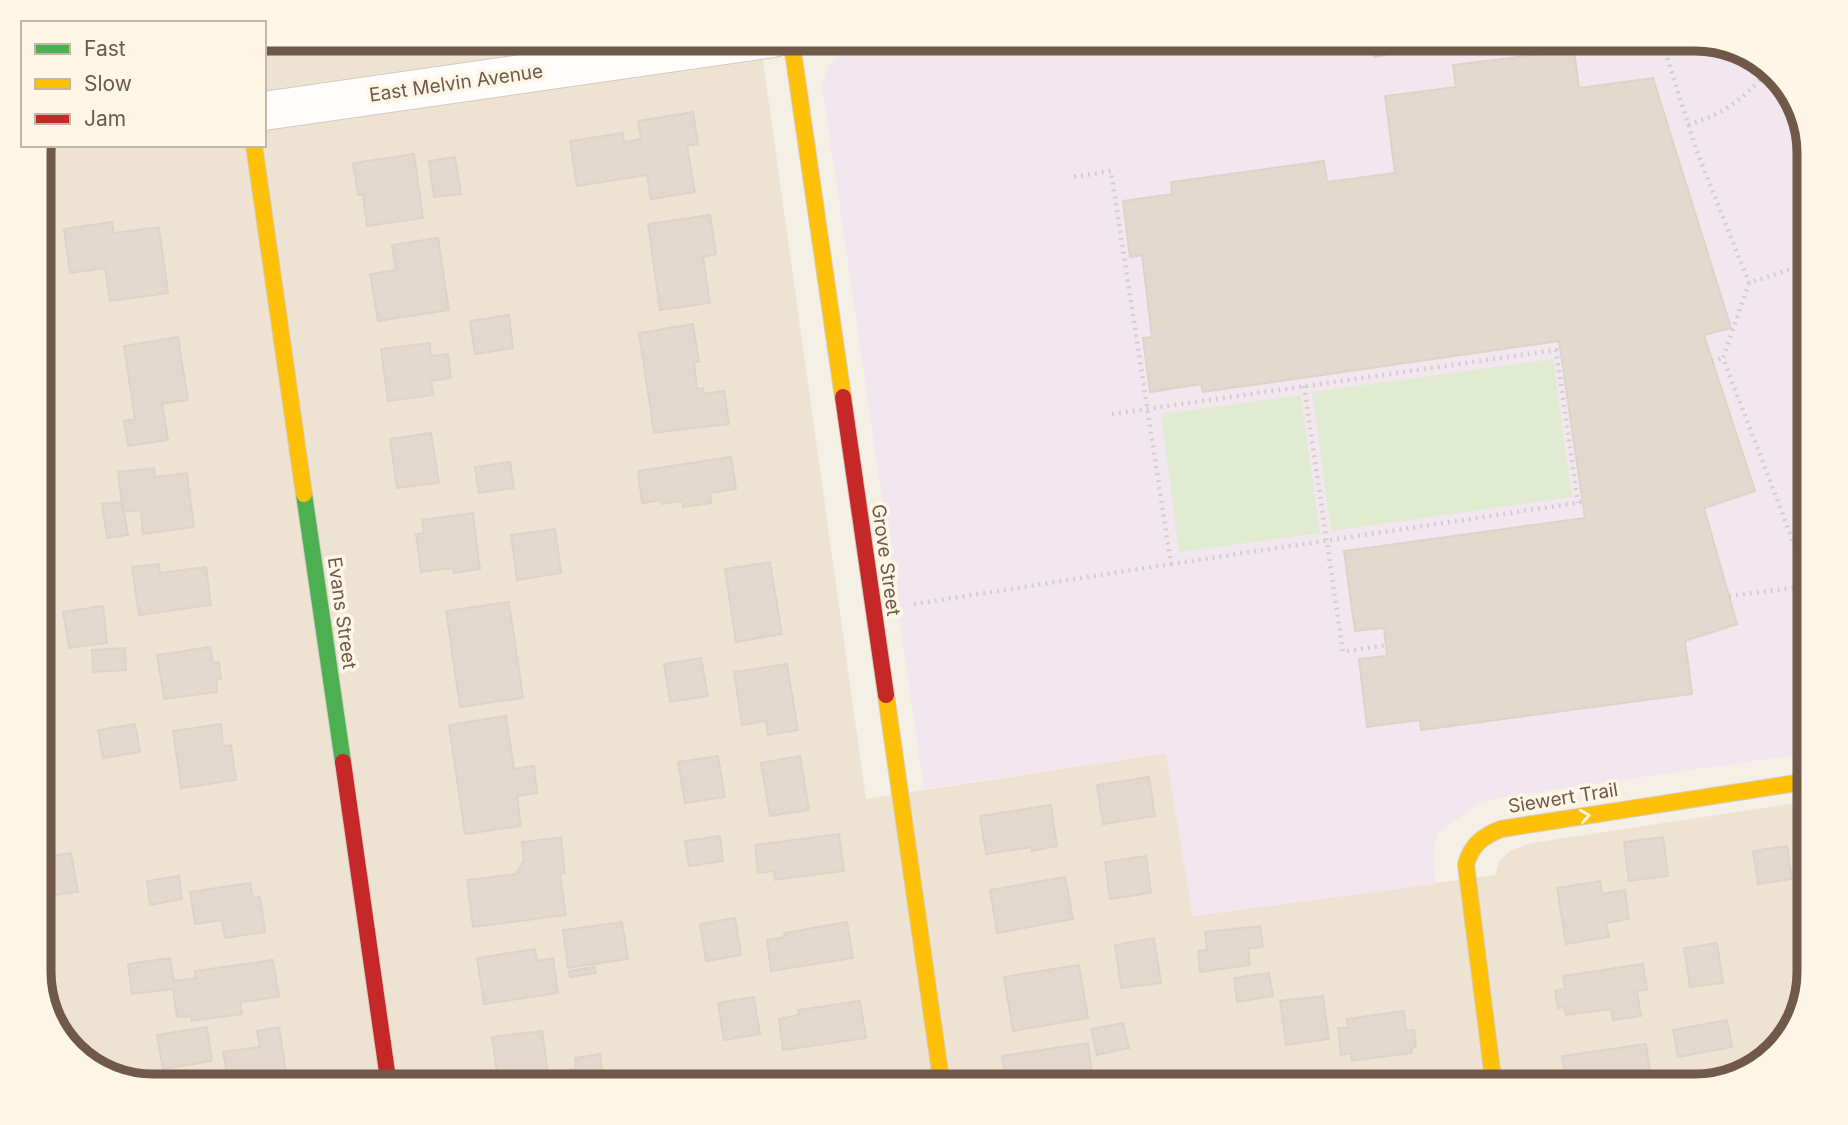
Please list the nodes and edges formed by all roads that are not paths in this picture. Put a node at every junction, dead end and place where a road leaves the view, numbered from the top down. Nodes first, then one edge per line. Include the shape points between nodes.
1 (683, 51) edge
2 (792, 51) edge
3 (266, 111) edge
4 (254, 147) edge
5 (1797, 783) edge
6 (387, 1074) edge
7 (940, 1074) edge
8 (1492, 1074) edge

1 - 3 street, East Melvin Avenue
2 - 7 street, Grove Street
4 - 6 street, Evans Street
8 -> 5 street, Siewert Trail via 1466,865 1472,848 1484,835

